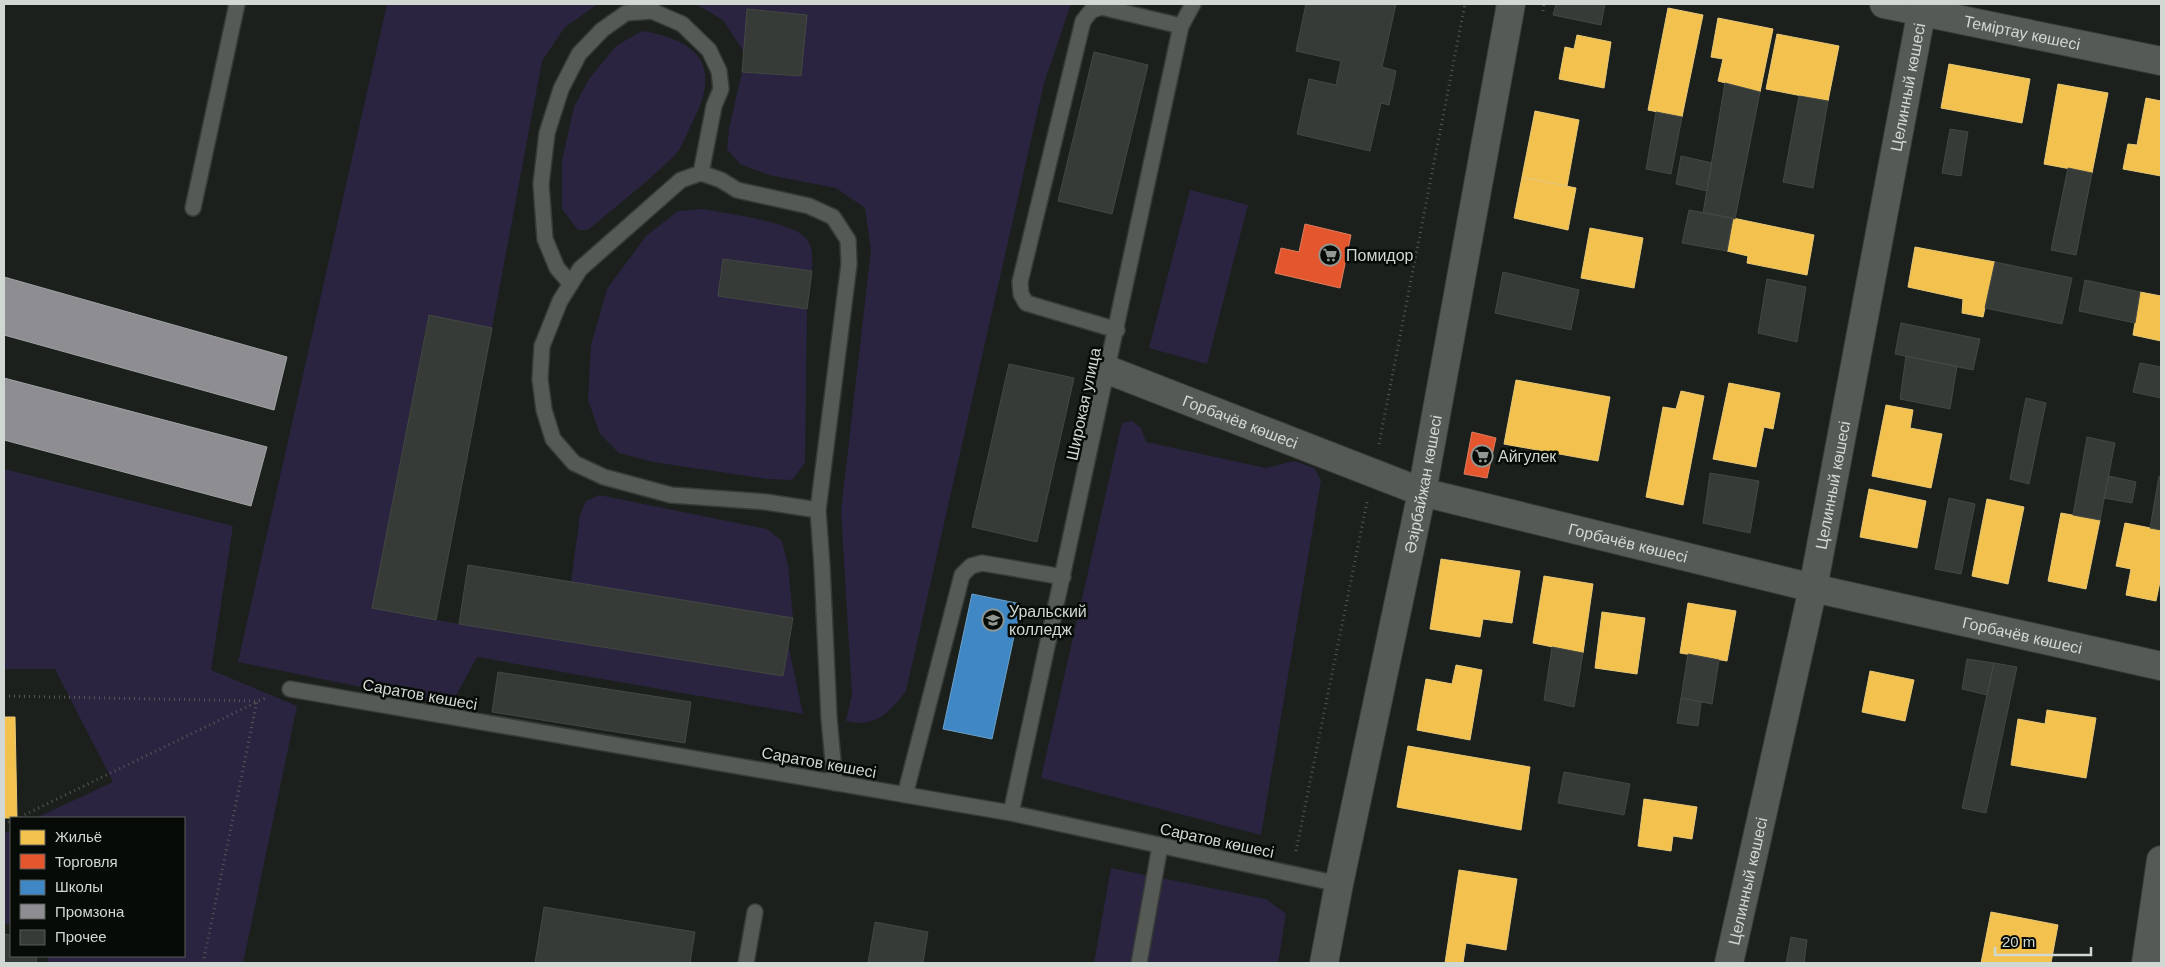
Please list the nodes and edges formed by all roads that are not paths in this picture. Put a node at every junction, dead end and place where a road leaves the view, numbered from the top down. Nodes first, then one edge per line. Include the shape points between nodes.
1 (237, 4) edge
2 (1193, 4) edge
3 (1511, 4) edge
4 (1884, 4) edge
5 (1923, 7) edge
6 (1181, 26) junction
7 (2161, 61) edge
8 (701, 173) junction
9 (193, 208) dead end
10 (571, 284) junction
11 (1117, 330) junction
12 (1108, 370) junction
13 (1422, 492) junction
14 (818, 510) junction
15 (1063, 577) junction
16 (1813, 588) junction
17 (2161, 666) edge
18 (290, 689) road end
19 (834, 783) junction
20 (905, 795) junction
21 (1011, 813) junction
22 (1160, 846) junction
23 (2161, 860) edge
24 (1339, 884) junction
25 (755, 912) dead end
26 (746, 963) edge
27 (1139, 963) edge
28 (1324, 963) edge
29 (1728, 963) edge
30 (2146, 963) edge

1 - 9 lane
2 - 6 lane, Широкая улица
3 - 13 street, Әзірбайжан көшесі
4 - 5 street, Теміртау көшесі
5 - 7 street, Теміртау көшесі
5 - 16 street, Целинный көшесі
6 - 11 lane, Широкая улица
6 - 11 lane via 1101,7 1091,11 1083,21 1020,282 1026,303
8 - 10 lane via 682,180 580,269
8 - 10 lane via 714,106 721,89 719,71 709,50 682,24 652,11 626,13 602,30 579,54 561,89 547,133 541,184 545,239 557,268
8 - 14 lane via 737,190 809,206 833,217 848,240 849,264
10 - 14 lane via 542,346 540,379 544,410 553,439 574,462 604,477 671,495 766,502
11 - 12 lane, Широкая улица
12 - 13 street, Горбачёв көшесі
12 - 15 lane, Широкая улица
13 - 16 street, Горбачёв көшесі
13 - 24 street, Әзірбайжан көшесі
14 - 19 lane
15 - 20 lane via 982,563 971,566 962,575
15 - 21 lane, Широкая улица
16 - 17 street, Горбачёв көшесі
16 - 29 street, Целинный көшесі
18 - 19 lane, Саратов көшесі
19 - 20 lane, Саратов көшесі
20 - 21 lane, Саратов көшесі
21 - 22 lane, Саратов көшесі
22 - 24 lane, Саратов көшесі
22 - 27 lane
23 - 30 street
24 - 28 street, Әзірбайжан көшесі
25 - 26 lane

